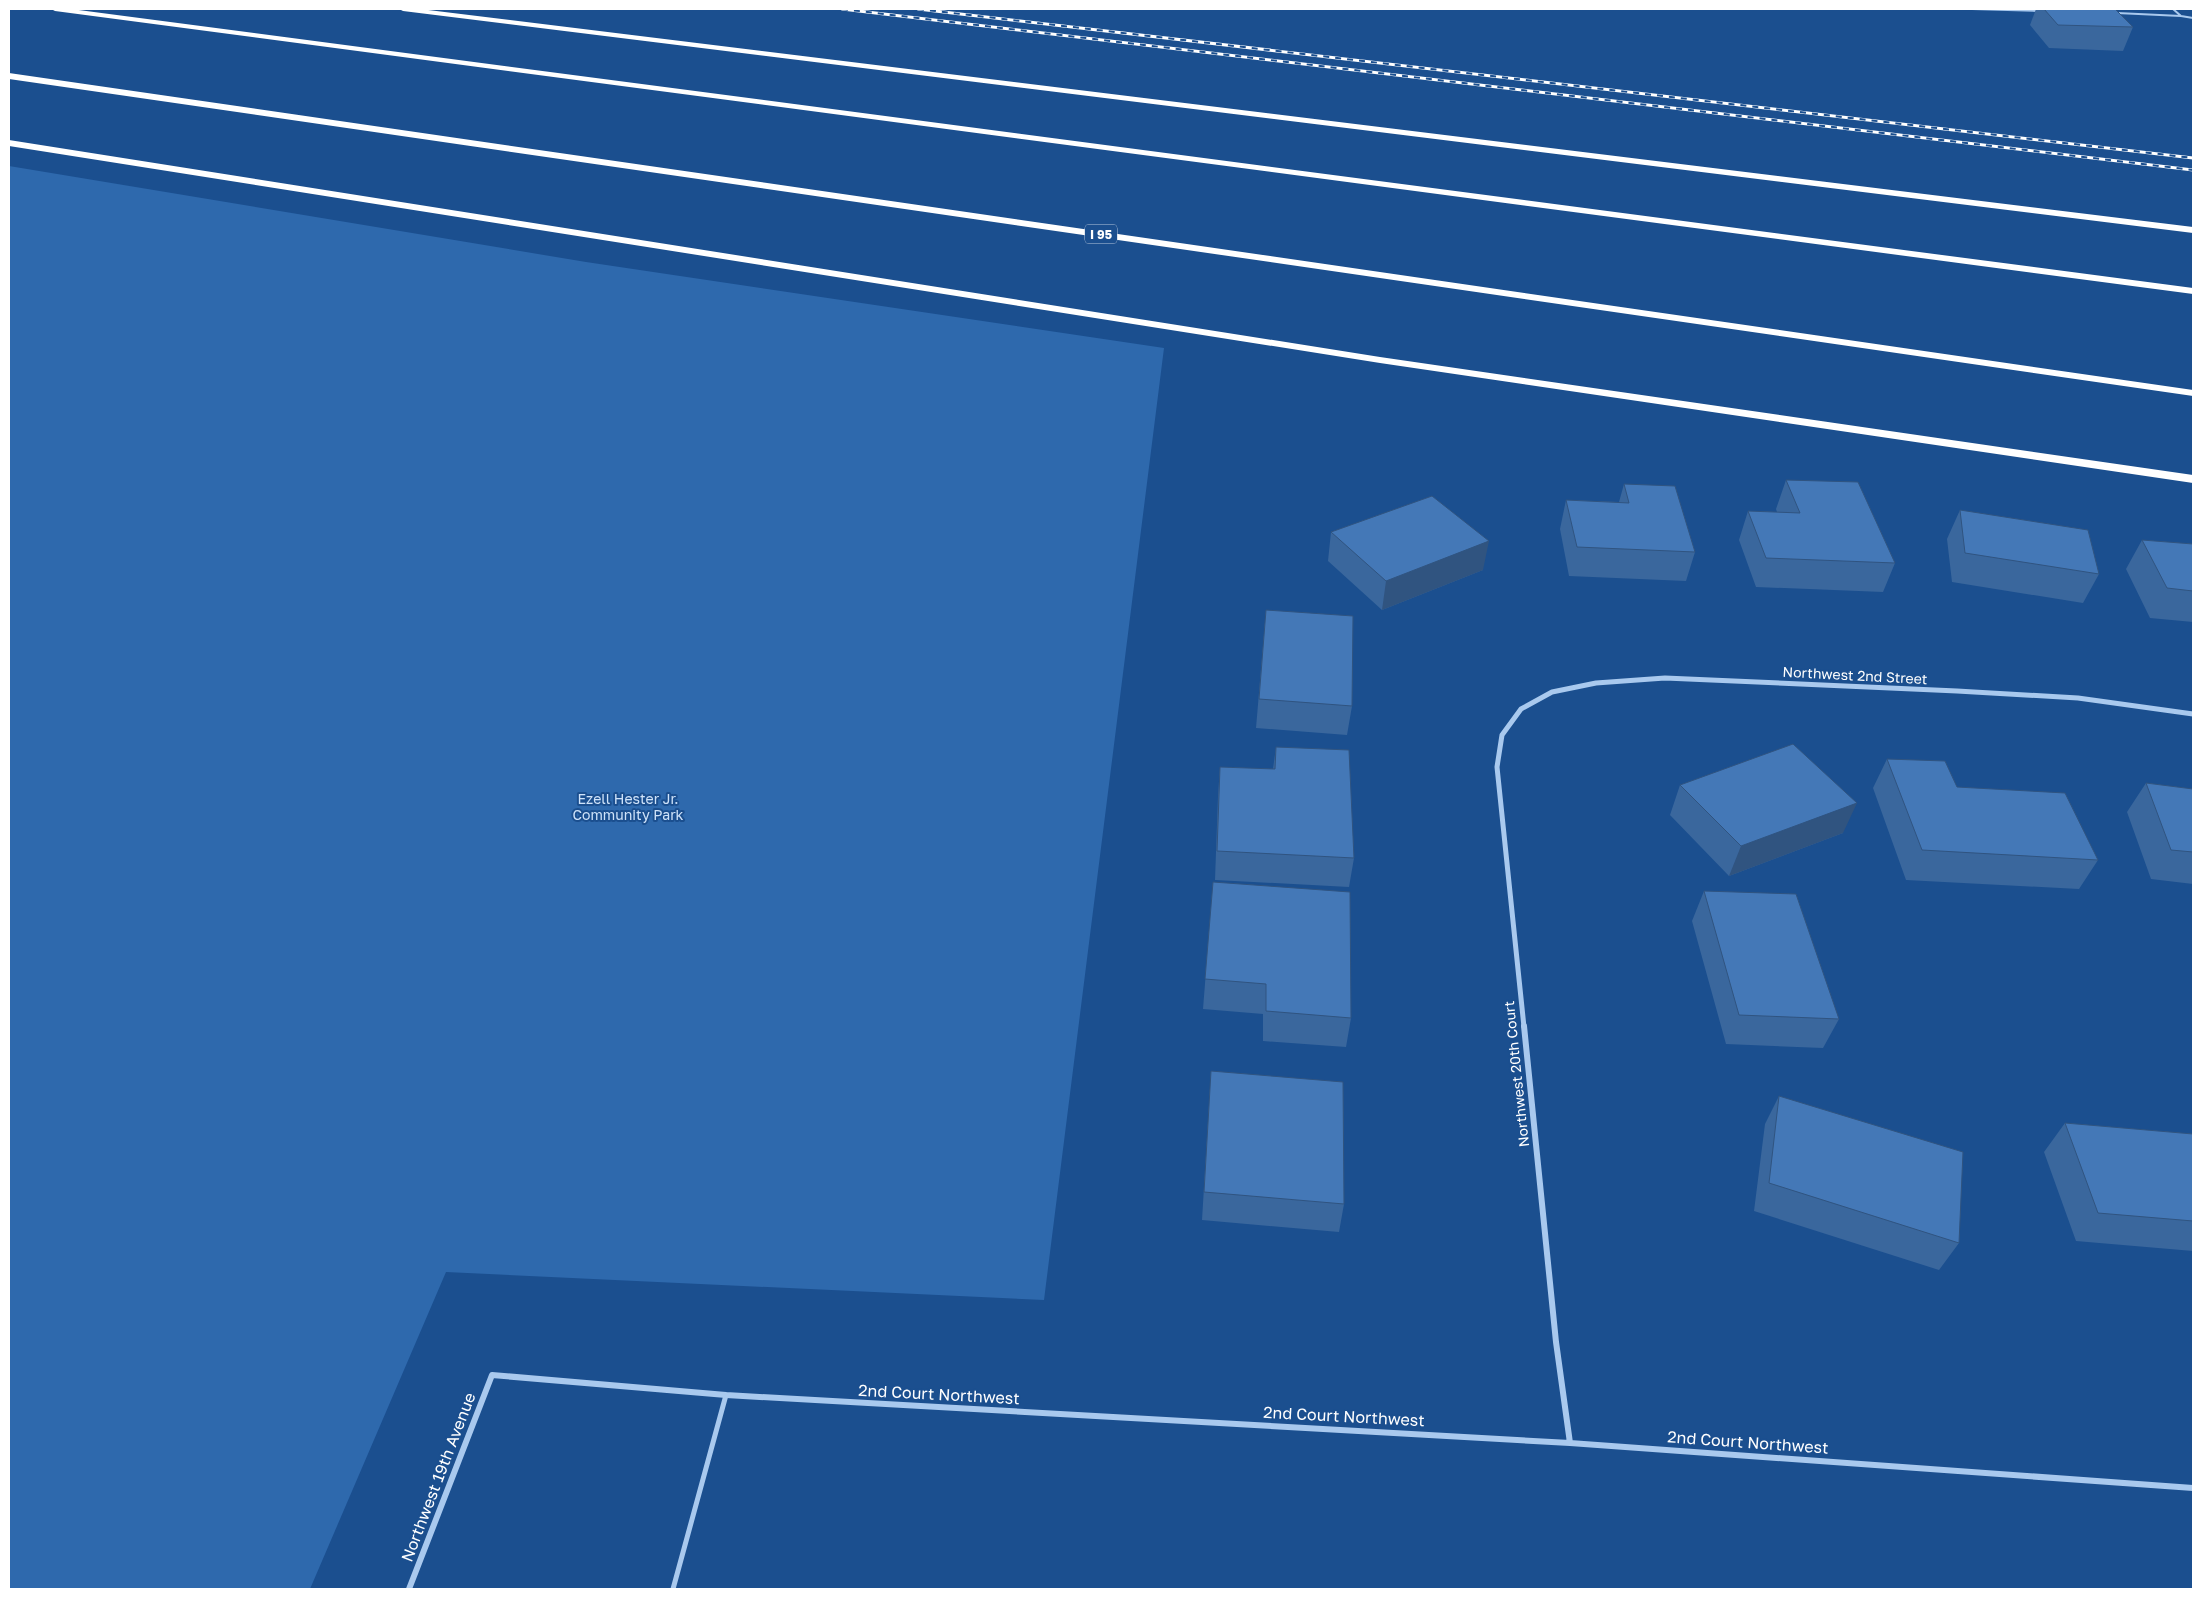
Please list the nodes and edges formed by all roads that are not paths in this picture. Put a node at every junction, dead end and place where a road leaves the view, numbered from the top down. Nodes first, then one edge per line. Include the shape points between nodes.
1 (56, 9) edge
2 (403, 9) edge
3 (1972, 9) edge
4 (2173, 9) edge
5 (2046, 11) edge
6 (2113, 13) edge
7 (2180, 16) junction
8 (2193, 18) edge
9 (9, 76) edge
10 (9, 143) edge
11 (2193, 230) edge
12 (2193, 291) edge
13 (2193, 393) edge
14 (2193, 479) edge
15 (1521, 710) joint
16 (2193, 714) edge
17 (492, 1375) joint
18 (726, 1396) junction
19 (1570, 1443) junction
20 (2193, 1488) edge
21 (410, 1589) edge
22 (673, 1589) edge

1 - 12 highway
2 - 11 highway
3 - 5 lane
4 - 7 lane
6 - 7 lane
7 - 8 lane
9 - 13 highway, I 95
10 - 14 highway via 1370,358
15 - 16 street, Northwest 2nd Street via 1552,692 1596,683 1665,678 2078,698
15 - 19 street, Northwest 20th Court via 1502,735 1497,767 1556,1342
17 - 18 street, 2nd Court Northwest
17 - 21 street, Northwest 19th Avenue
18 - 19 street, 2nd Court Northwest
18 - 22 lane
19 - 20 street, 2nd Court Northwest

